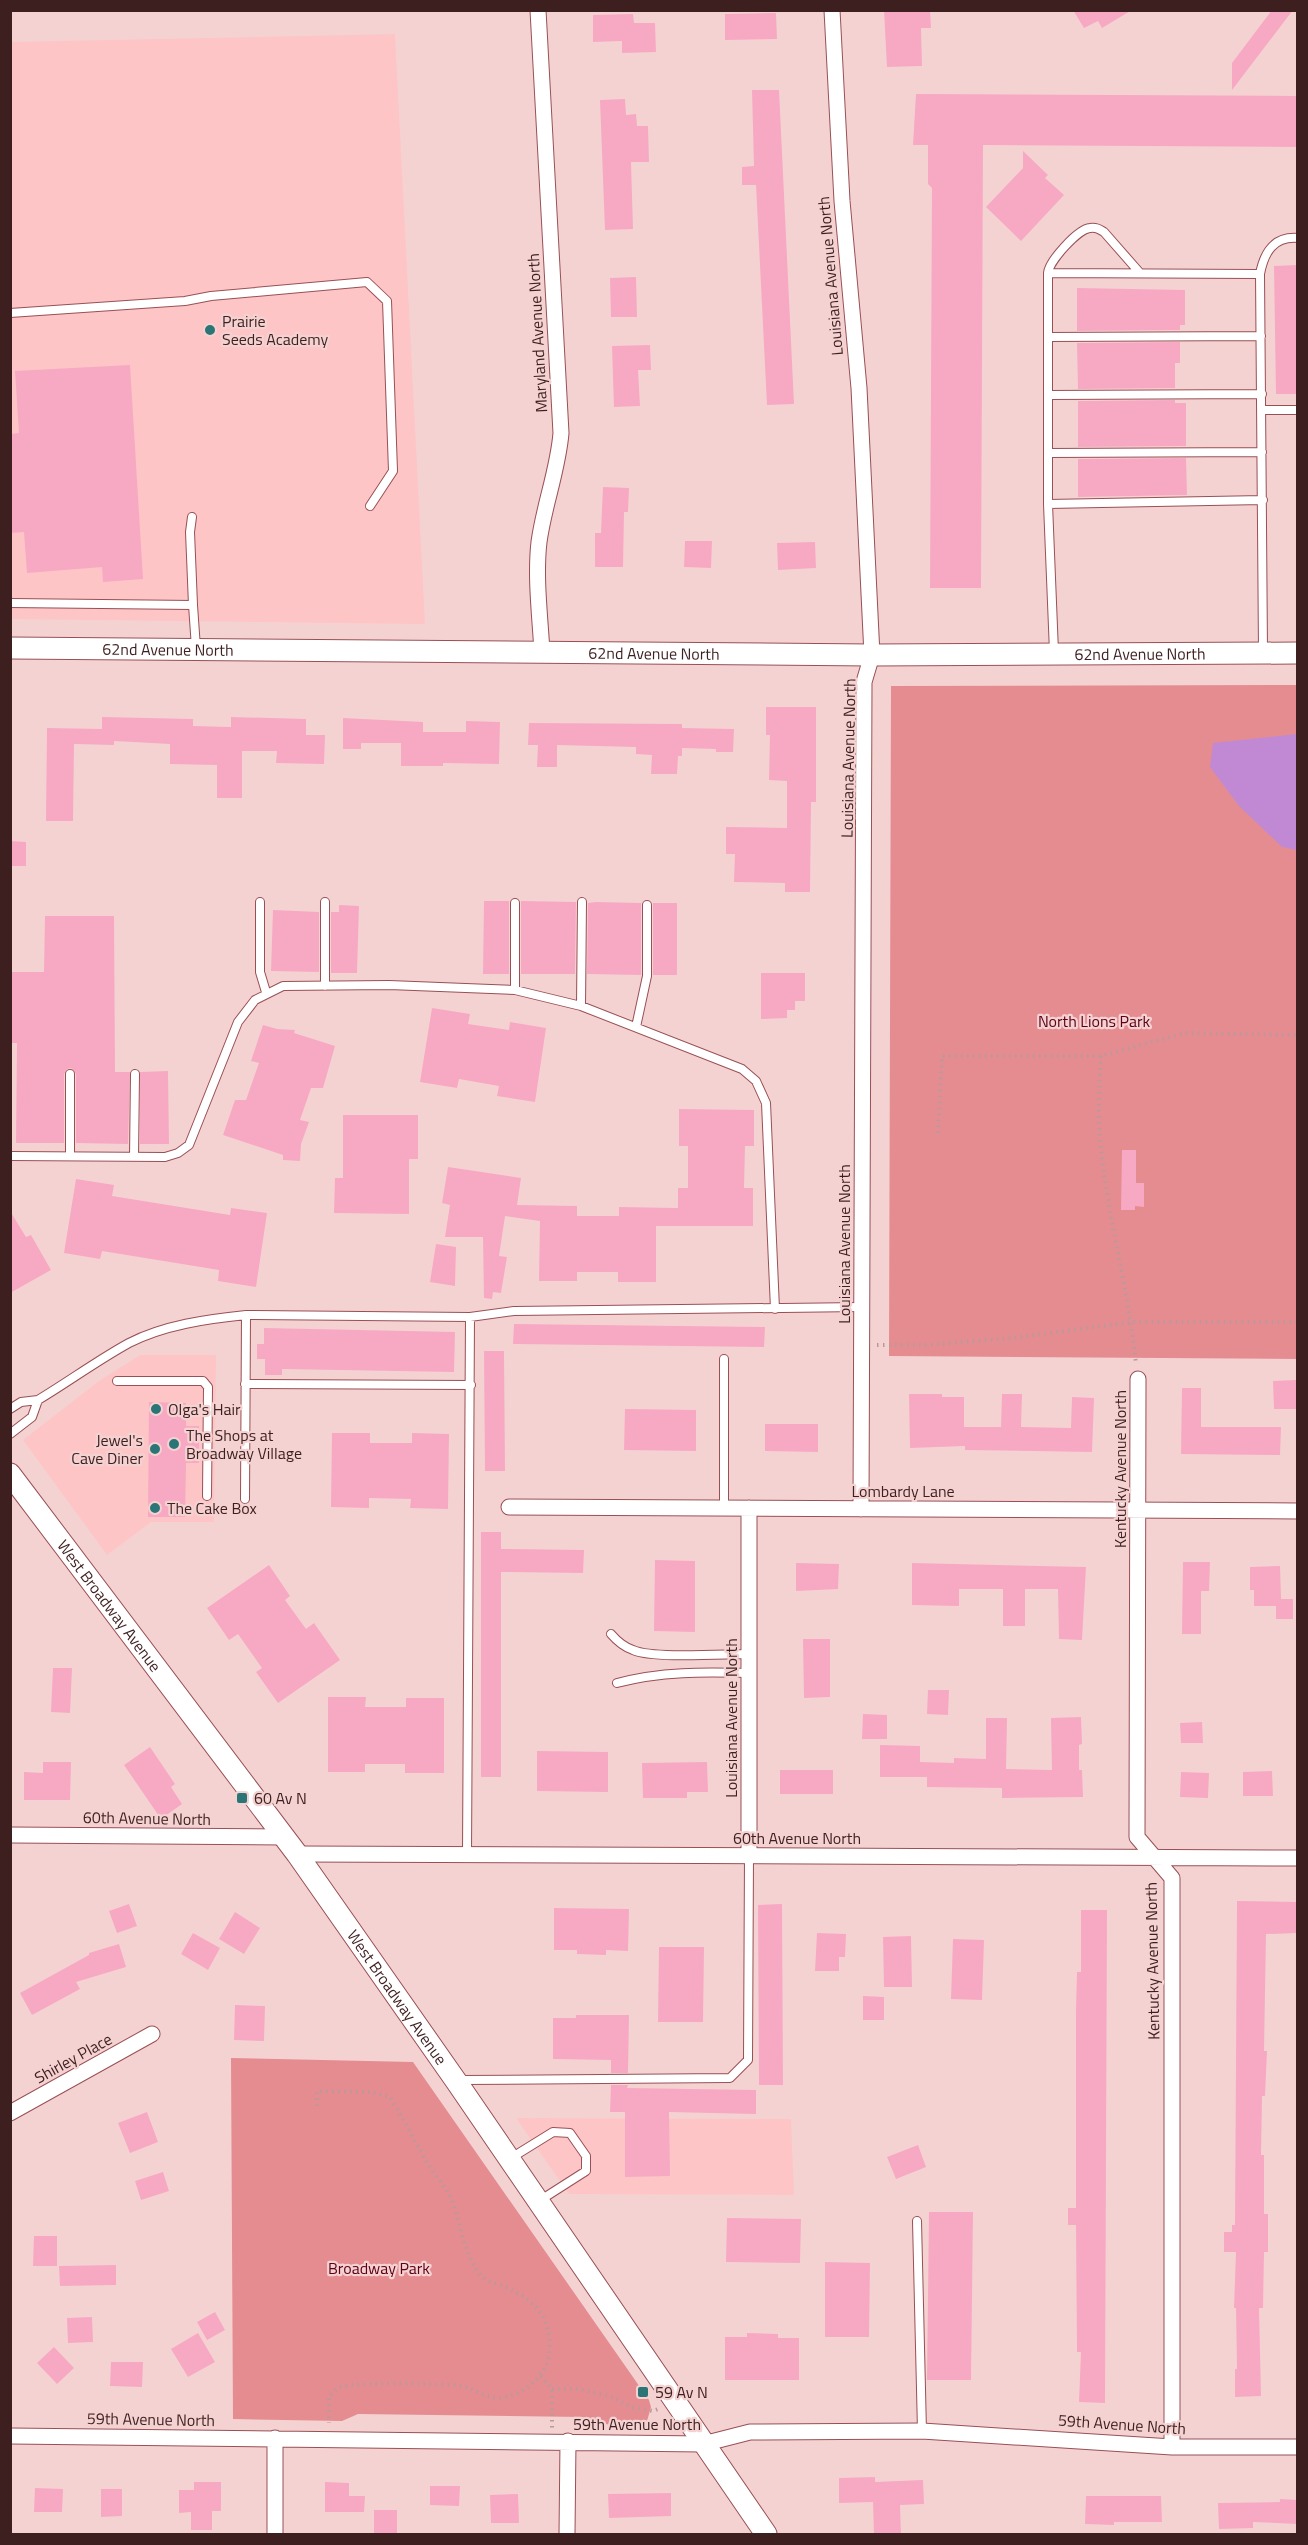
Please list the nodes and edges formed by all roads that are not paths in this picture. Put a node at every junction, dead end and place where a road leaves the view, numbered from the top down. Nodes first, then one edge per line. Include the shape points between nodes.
1 (538, 10) edge
2 (832, 10) edge
3 (1298, 238) edge
4 (1048, 273) junction
5 (1140, 273) junction
6 (1260, 274) junction
7 (10, 313) edge
8 (1261, 336) junction
9 (1048, 337) junction
10 (1262, 394) junction
11 (1048, 395) junction
12 (1262, 410) junction
13 (1298, 410) edge
14 (1262, 452) junction
15 (1048, 453) junction
16 (1263, 500) junction
17 (1048, 504) junction
18 (370, 506) dead end
19 (192, 518) dead end
20 (10, 603) edge
21 (193, 605) junction
22 (10, 648) edge
23 (196, 650) junction
24 (542, 652) junction
25 (1263, 653) junction
26 (1298, 653) edge
27 (1054, 654) junction
28 (872, 655) junction
29 (260, 902) dead end
30 (325, 902) dead end
31 (582, 902) dead end
32 (515, 903) dead end
33 (647, 905) dead end
34 (325, 986) junction
35 (514, 990) junction
36 (266, 992) junction
37 (581, 1006) junction
38 (636, 1027) junction
39 (70, 1074) dead end
40 (135, 1074) dead end
41 (10, 1156) edge
42 (70, 1156) junction
43 (134, 1157) junction
44 (861, 1307) junction
45 (775, 1309) junction
46 (246, 1315) junction
47 (470, 1317) junction
48 (724, 1359) dead end
49 (1138, 1379) road end
50 (117, 1381) dead end
51 (246, 1384) junction
52 (471, 1385) junction
53 (38, 1400) junction
54 (10, 1409) edge
55 (10, 1434) edge
56 (10, 1474) edge
57 (207, 1496) dead end
58 (245, 1499) dead end
59 (508, 1507) dead end
60 (724, 1508) junction
61 (749, 1508) junction
62 (861, 1509) junction
63 (1137, 1510) junction
64 (1298, 1511) edge
65 (611, 1634) dead end
66 (749, 1654) junction
67 (749, 1673) junction
68 (617, 1683) dead end
69 (10, 1834) edge
70 (284, 1837) junction
71 (297, 1854) junction
72 (467, 1855) junction
73 (749, 1856) junction
74 (1154, 1858) junction
75 (1298, 1858) edge
76 (152, 2034) dead end
77 (456, 2080) junction
78 (10, 2113) edge
79 (510, 2159) junction
80 (538, 2202) junction
81 (916, 2221) dead end
82 (922, 2431) junction
83 (10, 2436) edge
84 (275, 2438) junction
85 (568, 2441) junction
86 (703, 2444) junction
87 (1172, 2446) junction
88 (1298, 2447) edge
89 (275, 2535) edge
90 (567, 2535) edge
91 (766, 2535) edge

1 - 24 street, Maryland Avenue North via 561,433 559,459 539,545
2 - 28 street, Louisiana Avenue North via 842,201 859,388
3 - 6 lane via 1274,242
4 - 5 lane
4 - 5 lane via 1052,261 1084,230 1096,228
4 - 9 lane
5 - 6 lane
6 - 8 lane
7 - 18 lane via 185,301 367,282 387,301 393,471
8 - 9 lane
8 - 10 lane
9 - 11 lane
10 - 11 lane
10 - 12 lane
11 - 15 lane
12 - 13 lane
12 - 14 lane
14 - 15 lane
14 - 16 lane
15 - 17 lane
16 - 17 lane
16 - 25 lane
17 - 27 lane
19 - 21 lane
20 - 21 lane
21 - 23 lane
22 - 23 street, 62nd Avenue North
23 - 24 street, 62nd Avenue North
24 - 28 street, 62nd Avenue North
25 - 26 street, 62nd Avenue North
25 - 27 street, 62nd Avenue North
27 - 28 street, 62nd Avenue North
28 - 44 street, Louisiana Avenue North via 864,682
29 - 36 lane via 260,972
30 - 34 lane
31 - 37 lane
32 - 35 lane
33 - 38 lane via 647,976
34 - 35 lane
34 - 36 lane via 282,986
35 - 37 lane
36 - 43 lane via 238,1022 189,1145 165,1157
37 - 38 lane
38 - 45 lane via 742,1069 756,1081 766,1103
39 - 42 lane
40 - 43 lane
41 - 42 lane
42 - 43 lane
44 - 45 lane
44 - 62 street, Louisiana Avenue North
45 - 47 lane via 514,1311
46 - 47 lane
46 - 51 lane
46 - 53 lane via 212,1318 129,1343
47 - 52 lane
48 - 60 lane
49 - 63 street, Kentucky Avenue North
50 - 57 lane via 203,1381 208,1387
51 - 52 lane
51 - 58 lane
52 - 72 lane
53 - 54 lane via 21,1402
53 - 55 lane via 32,1417
56 - 70 street, West Broadway Avenue
59 - 60 street, Lombardy Lane
60 - 61 street, Lombardy Lane
61 - 62 street, Lombardy Lane
61 - 66 street, Louisiana Avenue North
62 - 63 street, Lombardy Lane
63 - 64 street, Lombardy Lane
63 - 74 street, Kentucky Avenue North via 1137,1837
65 - 66 lane via 635,1651
66 - 67 street, Louisiana Avenue North
67 - 68 lane via 677,1672
67 - 73 street, Louisiana Avenue North
69 - 70 street, 60th Avenue North
70 - 71 street, West Broadway Avenue
71 - 72 street, 60th Avenue North
71 - 77 street, West Broadway Avenue
72 - 73 street, 60th Avenue North
73 - 74 street, 60th Avenue North
73 - 77 lane via 748,2060 730,2078
74 - 75 street, 60th Avenue North
74 - 87 street, Kentucky Avenue North via 1172,1878
76 - 78 street, Shirley Place
77 - 79 street, West Broadway Avenue
79 - 80 street, West Broadway Avenue
79 - 80 lane via 553,2132 570,2133 586,2156 586,2171
80 - 86 street, West Broadway Avenue
81 - 82 lane
82 - 86 street, 59th Avenue North via 750,2432
82 - 87 street, 59th Avenue North
83 - 84 street, 59th Avenue North
84 - 85 street, 59th Avenue North
84 - 89 street
85 - 86 street, 59th Avenue North
85 - 90 street
86 - 91 street, West Broadway Avenue
87 - 88 street, 59th Avenue North

